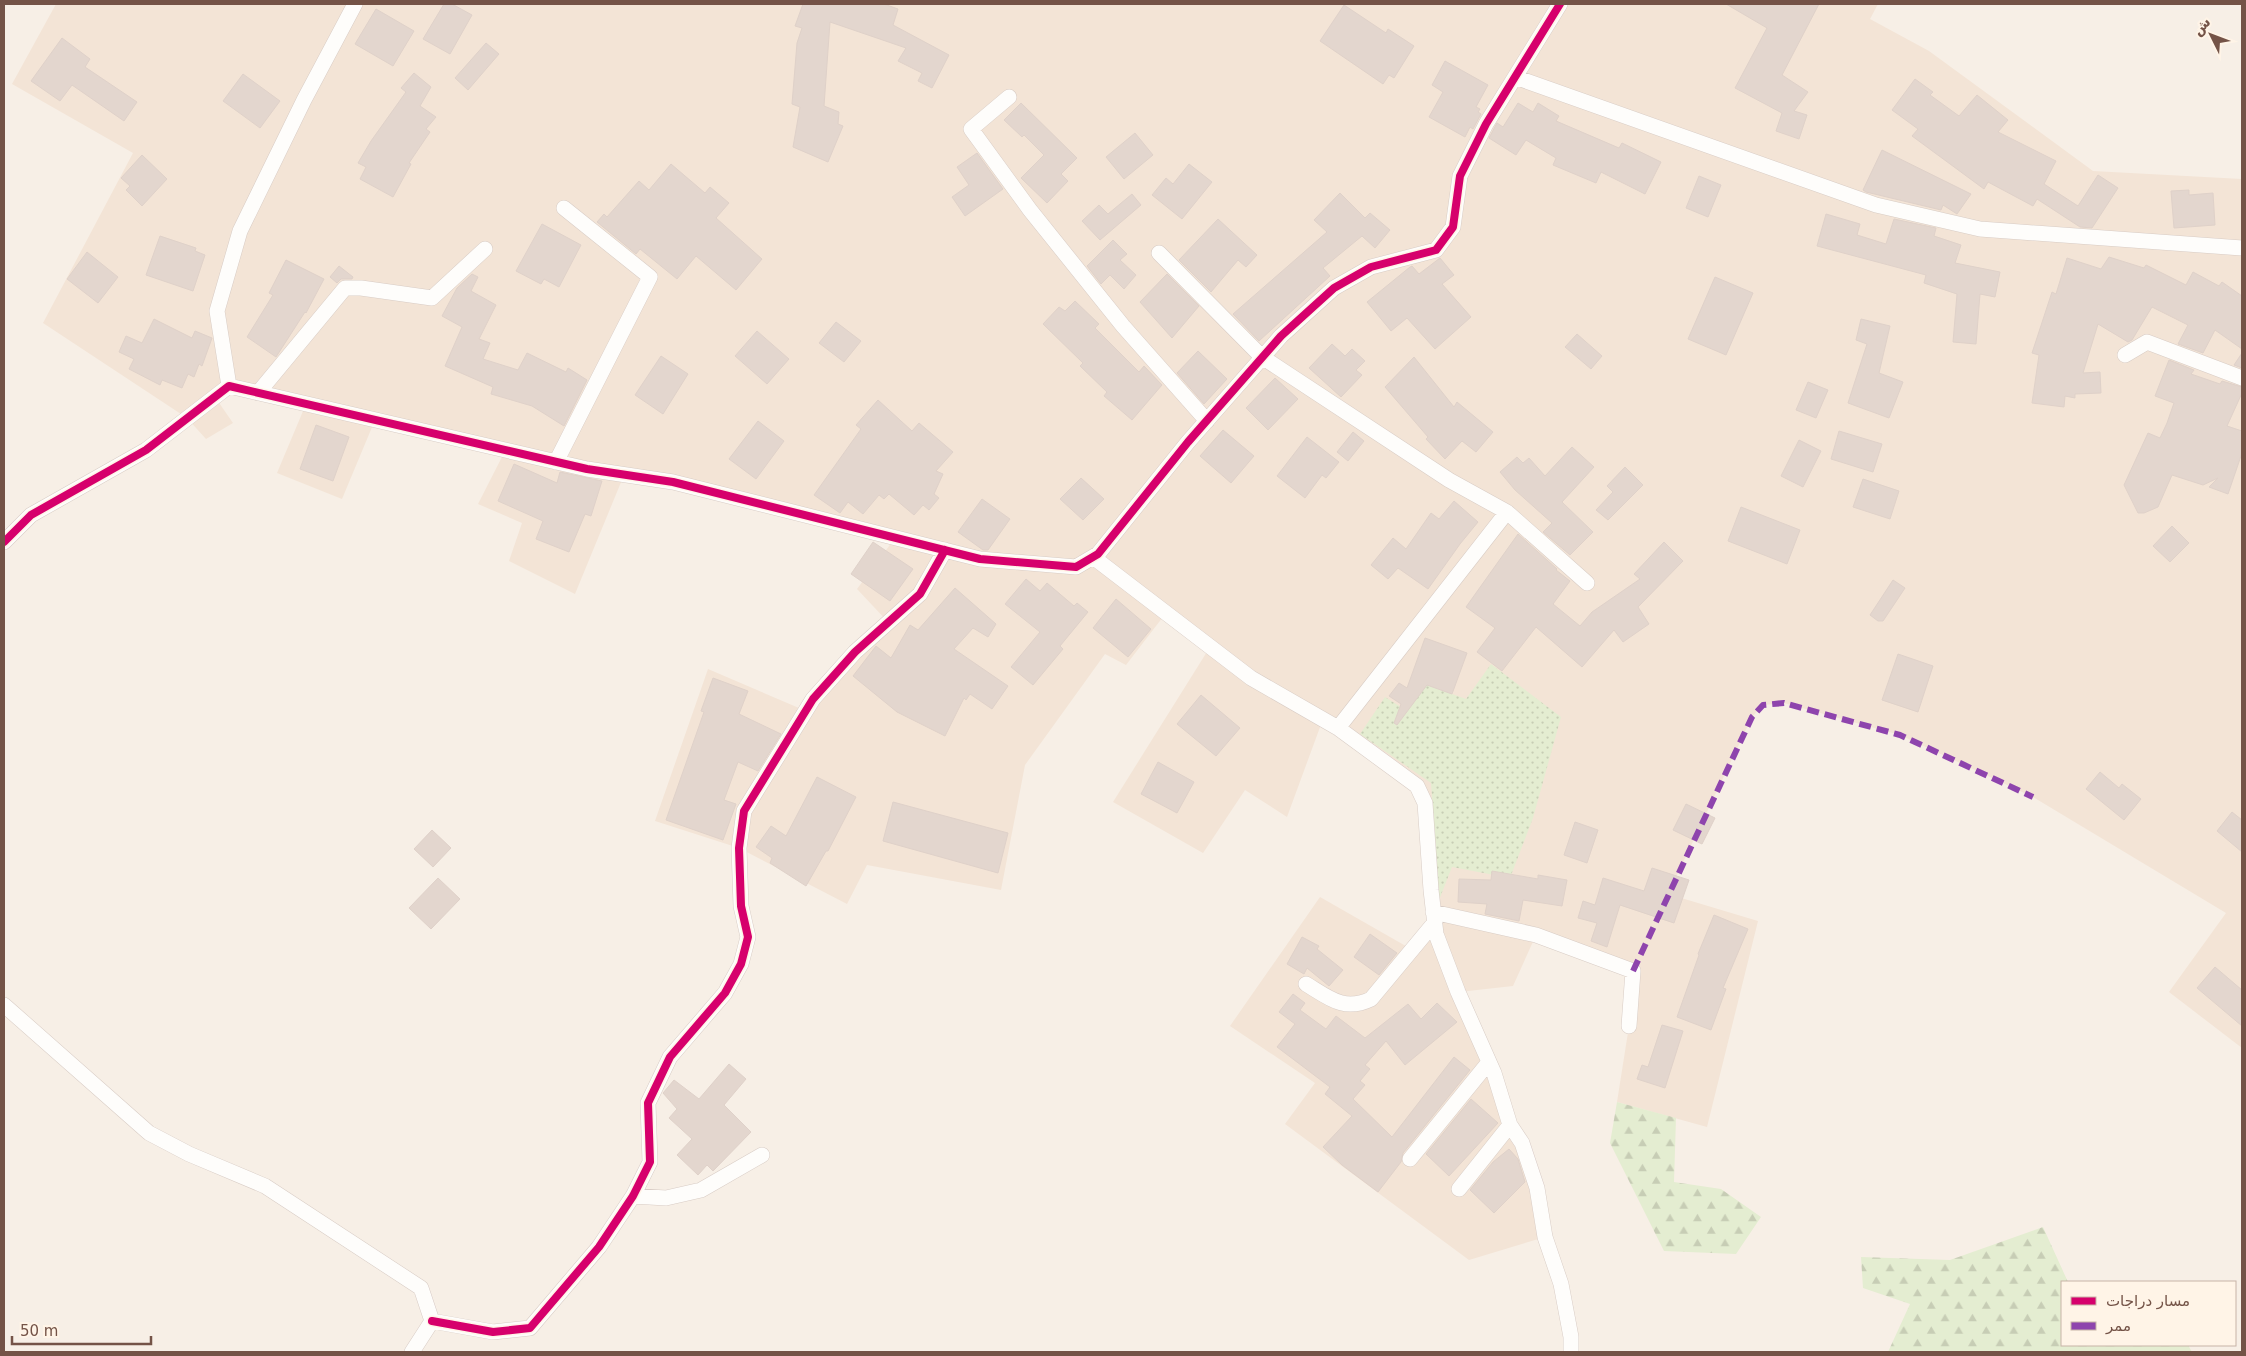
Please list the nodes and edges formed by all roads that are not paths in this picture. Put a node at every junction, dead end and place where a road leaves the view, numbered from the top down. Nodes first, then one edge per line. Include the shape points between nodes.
1 (355, 4) edge
2 (1560, 4) edge
3 (1515, 77) junction
4 (1009, 97) dead end
5 (564, 208) dead end
6 (2242, 248) edge
7 (485, 249) dead end
8 (1159, 253) dead end
9 (2125, 355) dead end
10 (1262, 357) junction
11 (2242, 378) edge
12 (229, 386) junction
13 (258, 393) junction
14 (1207, 421) junction
15 (556, 462) junction
16 (1507, 512) junction
17 (4, 542) edge
18 (945, 550) junction
19 (1093, 557) junction
20 (1587, 583) dead end
21 (1338, 728) junction
22 (1434, 917) junction
23 (1306, 984) dead end
24 (4, 1005) edge
25 (1629, 1026) dead end
26 (1488, 1062) junction
27 (1510, 1125) junction
28 (762, 1154) dead end
29 (1410, 1159) dead end
30 (1459, 1189) dead end
31 (634, 1196) junction
32 (432, 1321) junction
33 (412, 1352) edge
34 (1571, 1352) edge

1 - 12 street via 240,231 218,311
2 - 3 street
3 - 6 street via 1876,205 1980,229
3 - 10 street via 1486,124 1460,176 1453,227 1436,250 1371,267 1334,288
4 - 14 street via 971,129 1030,210
5 - 15 street via 650,277
7 - 13 street via 432,298 345,288
8 - 10 street
9 - 11 street via 2147,342
10 - 14 street
10 - 16 street via 1449,480
12 - 13 street
12 - 17 street via 146,450 30,515
13 - 15 street
14 - 19 street
15 - 18 street via 672,482
16 - 20 street
16 - 21 street
18 - 19 street via 980,559 1076,567
18 - 31 street via 920,594 855,652 813,699 744,811 739,848 742,906 748,937 742,964 725,993 670,1057 648,1103 650,1162
19 - 21 street via 1252,678
21 - 22 street via 1417,786 1425,803
22 - 23 street via 1371,998 1362,1003 1338,1004
22 - 25 street via 1536,935 1633,971
22 - 26 street via 1439,943
24 - 32 street via 149,1133 189,1154 266,1186 420,1288
26 - 27 street
26 - 29 street
27 - 30 street
27 - 34 street via 1522,1143 1537,1188 1545,1236 1561,1284
28 - 31 street via 701,1190 666,1198
31 - 32 street via 599,1247 530,1328 493,1332
32 - 33 street

